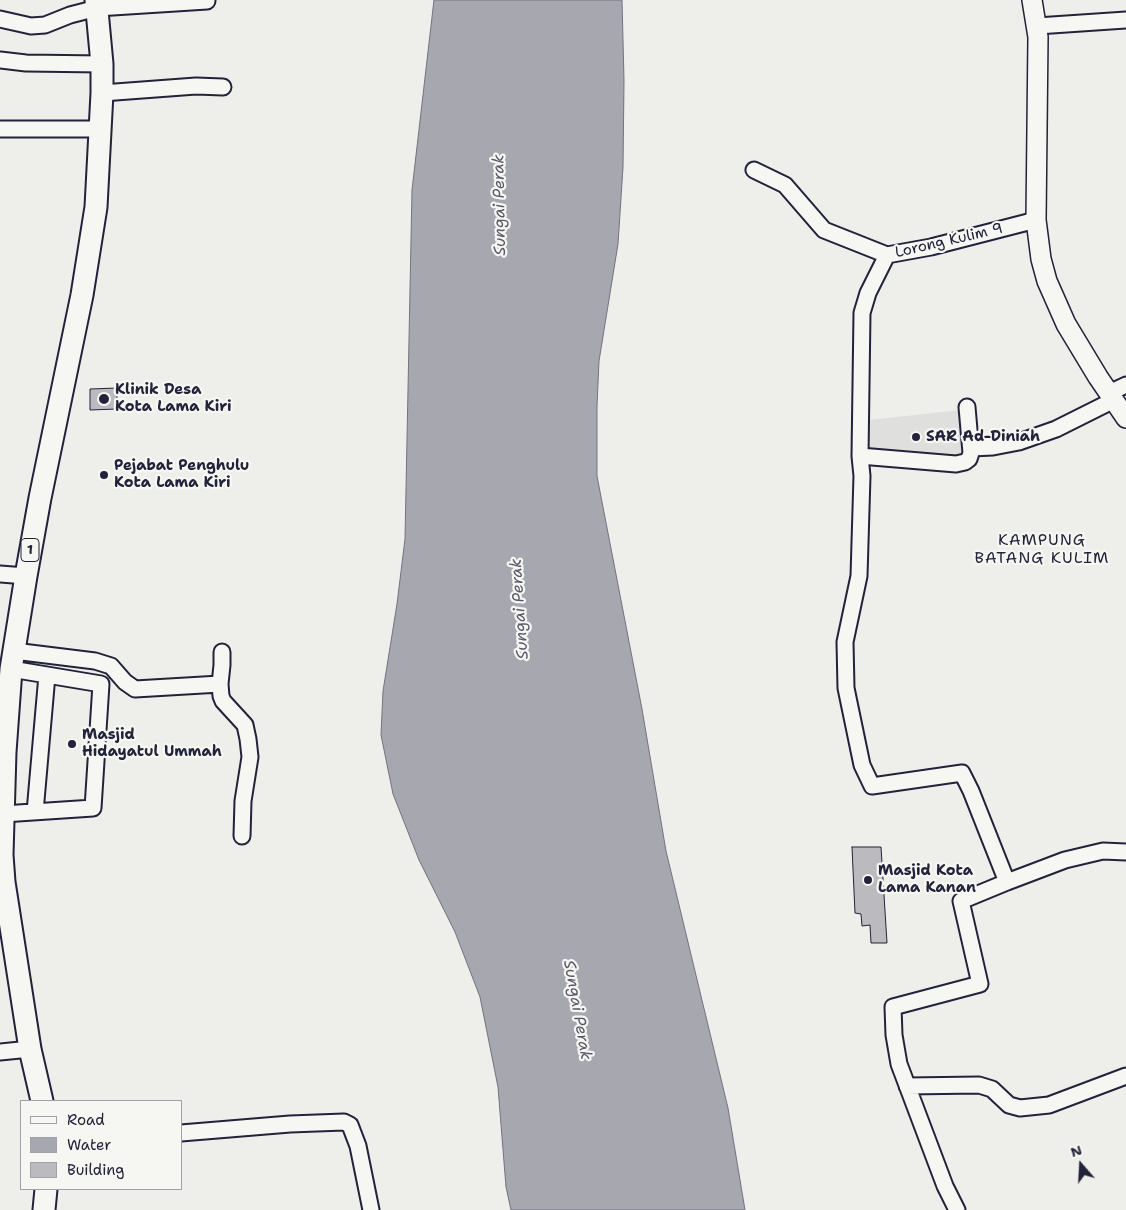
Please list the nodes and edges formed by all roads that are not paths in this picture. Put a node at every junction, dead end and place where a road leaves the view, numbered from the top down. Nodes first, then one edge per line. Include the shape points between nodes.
1 (1032, 0) edge
2 (208, 1) edge
3 (96, 4) edge
4 (0, 20) edge
5 (1126, 20) edge
6 (1037, 26) junction
7 (0, 60) edge
8 (102, 64) junction
9 (223, 87) dead end
10 (102, 93) junction
11 (0, 129) edge
12 (101, 129) junction
13 (754, 170) dead end
14 (1036, 220) junction
15 (887, 255) junction
16 (1126, 385) edge
17 (1111, 397) junction
18 (967, 407) dead end
19 (1126, 418) edge
20 (971, 448) junction
21 (860, 456) junction
22 (0, 574) edge
23 (26, 576) junction
24 (222, 652) dead end
25 (13, 660) junction
26 (47, 675) junction
27 (220, 684) junction
28 (2, 752) edge
29 (35, 812) junction
30 (3, 814) junction
31 (242, 836) dead end
32 (1126, 852) edge
33 (1006, 882) junction
34 (30, 1049) junction
35 (0, 1052) edge
36 (1126, 1076) edge
37 (907, 1086) junction
38 (42, 1100) edge
39 (182, 1133) edge
40 (46, 1190) edge
41 (44, 1210) edge
42 (371, 1210) edge
43 (957, 1210) edge

1 - 6 main road
2 - 3 street
3 - 4 street via 45,25 31,26
3 - 8 highway, 1
5 - 6 street
6 - 14 main road
7 - 8 street
8 - 10 highway, 1
9 - 10 street
10 - 12 highway, 1
11 - 12 street
12 - 23 highway, 1 via 96,207 82,295
13 - 15 street via 785,186 824,230
14 - 15 street, Lorong Kulim 9
14 - 17 main road via 1041,259 1054,301
15 - 21 street, Lorong Kulim 9 via 862,313
16 - 17 street
17 - 19 main road
17 - 20 street via 1056,429 993,448
18 - 20 street
20 - 21 street via 969,459 956,464
21 - 33 street, Lorong Kulim 9 via 859,576 845,651 846,688 862,765 872,786 962,773
22 - 23 street
23 - 25 highway, 1
24 - 27 street
25 - 26 street
25 - 27 street via 75,658 103,664 111,666 135,689
25 - 28 highway, 1
26 - 29 street
26 - 29 street via 101,684 93,808
27 - 31 street via 223,701 245,725 248,739 250,757 243,801
28 - 30 highway, 1
29 - 30 street
30 - 34 highway, 1 via 4,882
32 - 33 street via 1103,851 1065,860
33 - 37 street via 961,901 980,984 893,1007 899,1064
34 - 35 street
34 - 38 highway, 1
36 - 37 street via 1049,1105 1020,1108 1009,1105 992,1089 979,1085
37 - 43 street via 944,1186
39 - 42 street via 344,1122 350,1125 358,1146
40 - 41 highway

